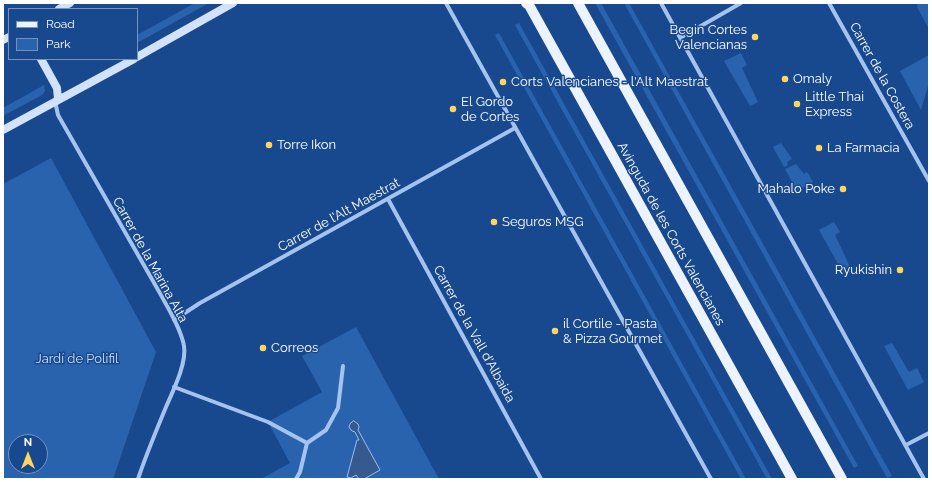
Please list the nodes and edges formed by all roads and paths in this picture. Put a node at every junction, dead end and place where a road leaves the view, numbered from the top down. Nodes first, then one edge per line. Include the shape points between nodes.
1 (70, 3) edge
2 (233, 3) edge
3 (446, 3) edge
4 (526, 3) edge
5 (578, 3) edge
6 (661, 3) edge
7 (742, 3) edge
8 (829, 3) edge
9 (61, 8) edge
10 (680, 38) junction
11 (138, 56) edge
12 (42, 60) edge
13 (132, 60) edge
14 (56, 100) junction
15 (515, 128) junction
16 (3, 130) edge
17 (929, 181) edge
18 (388, 199) junction
19 (174, 320) junction
20 (343, 366) dead end
21 (174, 387) junction
22 (929, 433) edge
23 (307, 443) junction
24 (906, 446) junction
25 (138, 479) edge
26 (296, 479) edge
27 (541, 479) edge
28 (710, 479) edge
29 (792, 479) edge
30 (842, 479) edge
31 (924, 479) edge

1 - 9 main road
2 - 11 main road
3 - 15 street
4 - 29 main road, Avinguda de les Corts Valencianes
5 - 30 main road
6 - 10 street
7 - 10 street
8 - 17 street, Carrer de la Costera
10 - 24 street
12 - 14 main road via 57,88
13 - 14 main road
14 - 16 main road
14 - 19 street, Carrer de la Marina Alta via 58,115
15 - 18 street, Carrer de l'Alt Maestrat
15 - 28 street
18 - 19 street, Carrer de l'Alt Maestrat via 200,303
18 - 27 street, Carrer de la Vall d'Albaida
19 - 21 street, Carrer de la Marina Alta via 184,344 184,352
20 - 23 street via 338,408 326,430
21 - 23 street via 268,422
21 - 25 street, Carrer de la Marina Alta
22 - 24 street
23 - 26 street
24 - 31 street

